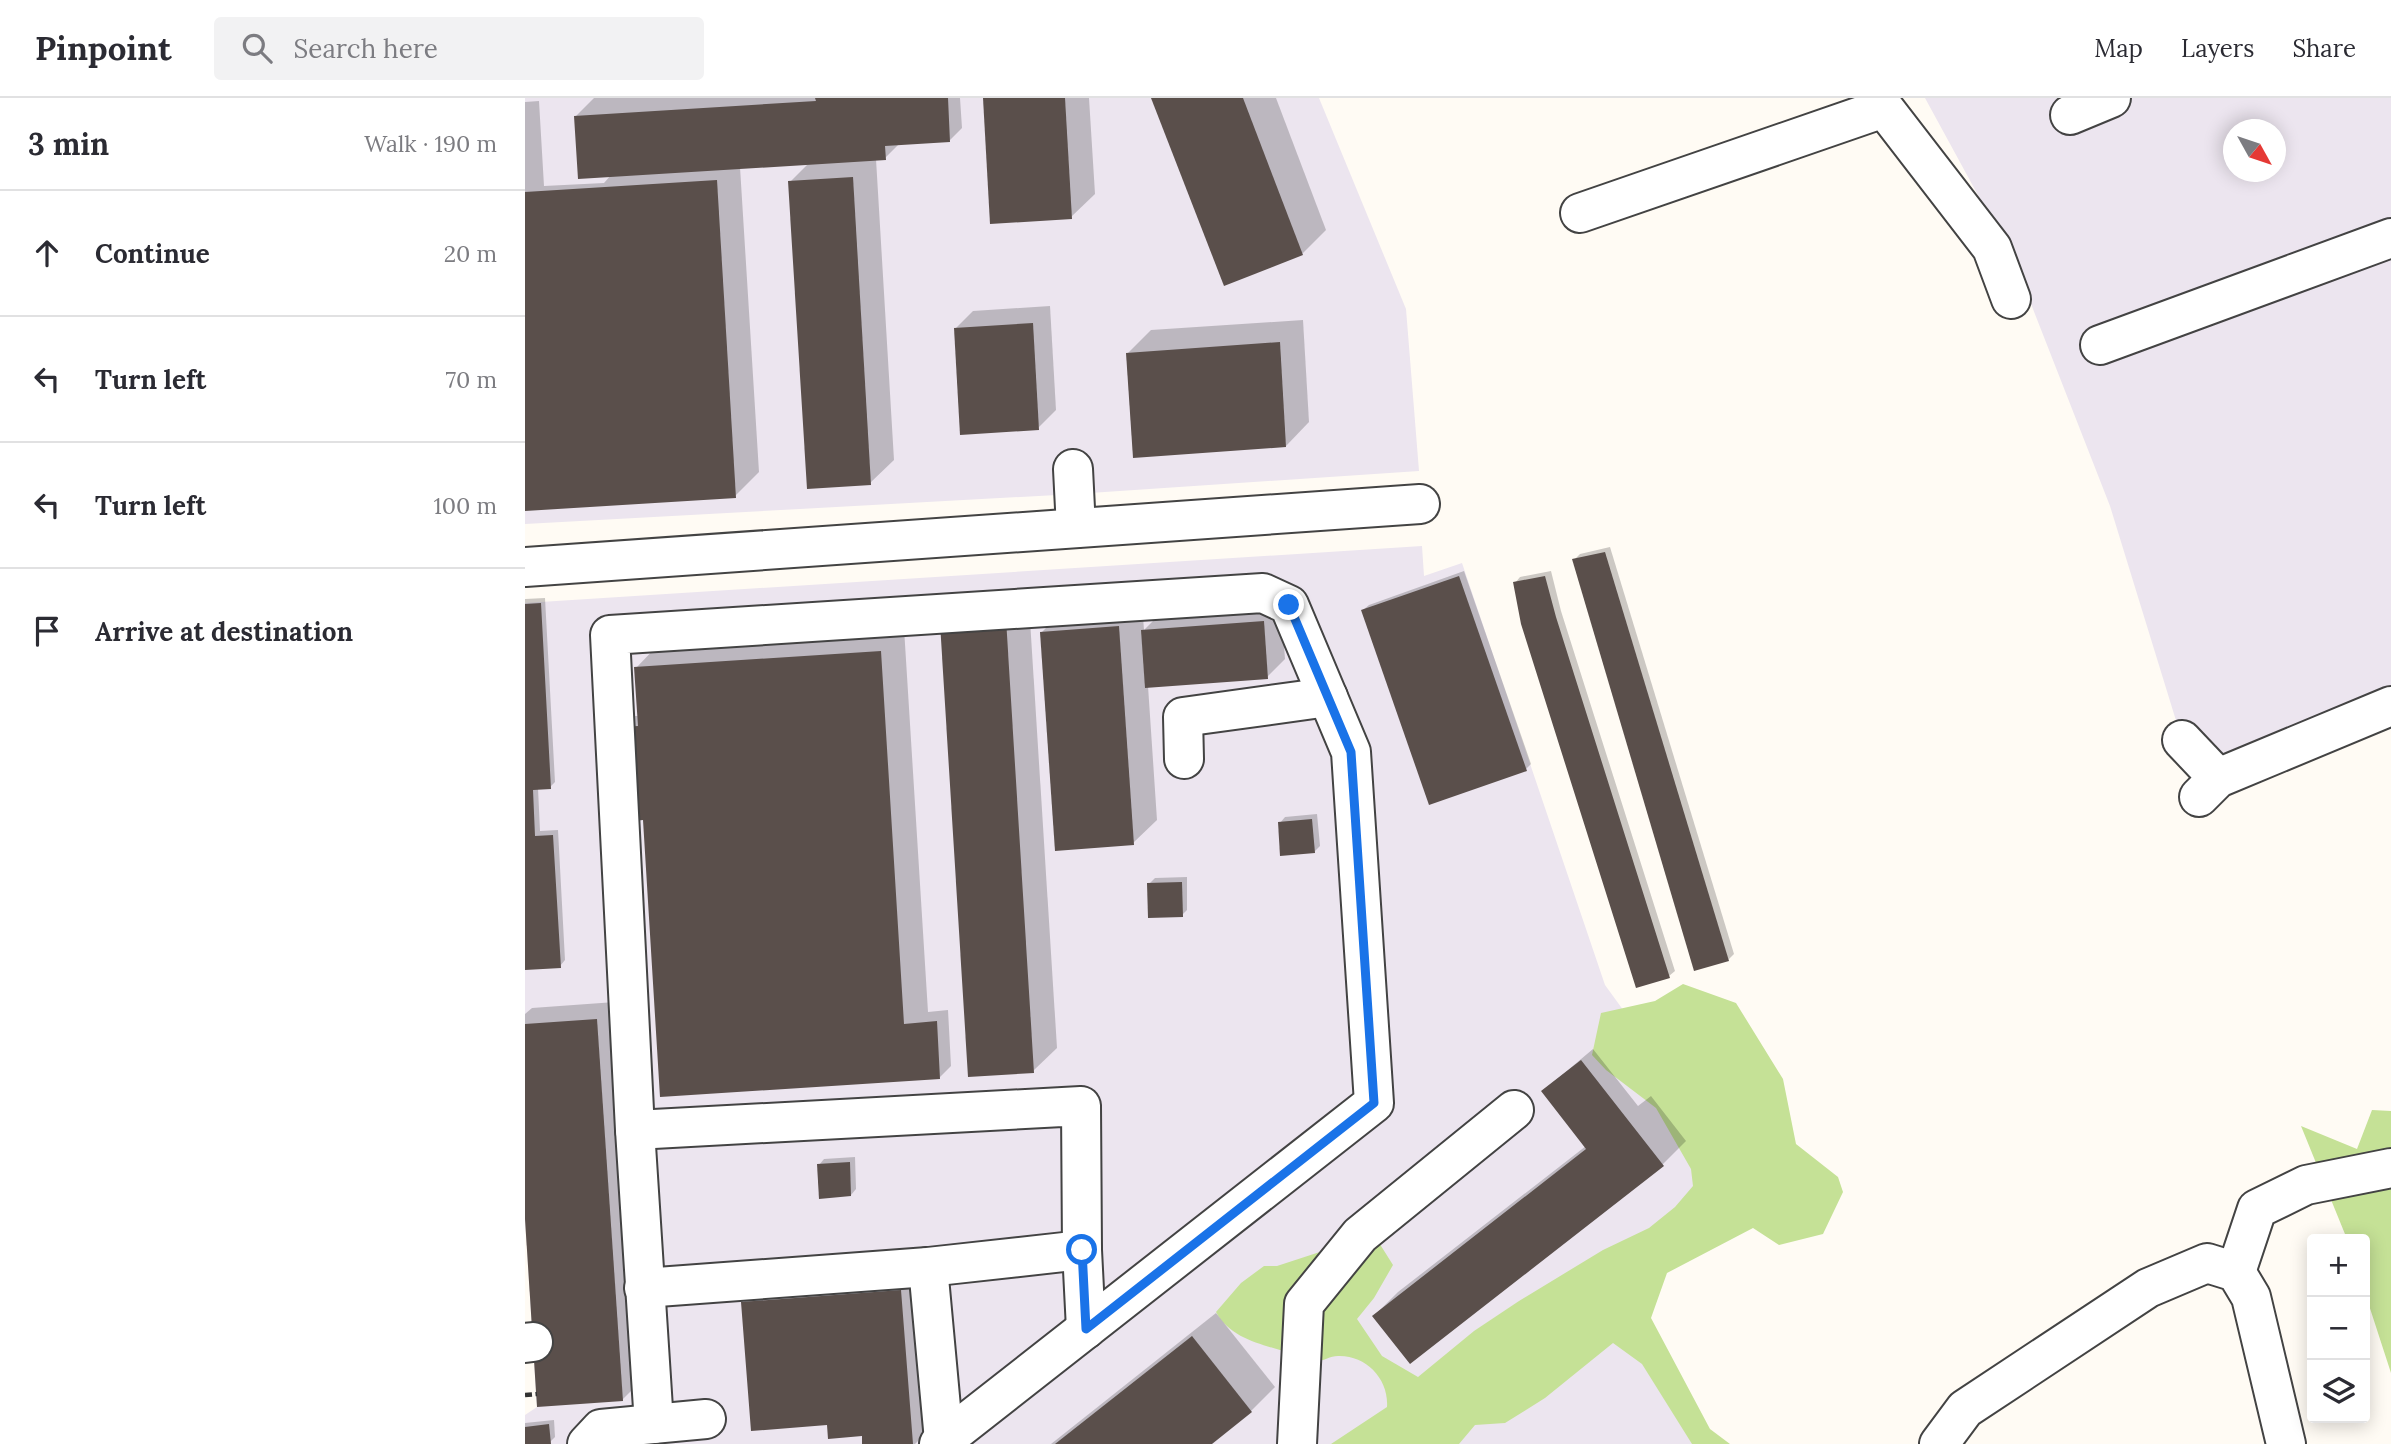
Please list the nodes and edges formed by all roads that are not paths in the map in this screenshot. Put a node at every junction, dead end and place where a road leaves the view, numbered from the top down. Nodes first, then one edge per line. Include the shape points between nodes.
1 (2111, 98) edge
2 (2070, 115) dead end
3 (1580, 213) dead end
4 (2391, 238) edge
5 (2011, 299) dead end
6 (2100, 345) dead end
7 (1073, 469) dead end
8 (1420, 504) dead end
9 (1076, 528) junction
10 (525, 567) edge
11 (1328, 697) junction
12 (2391, 706) edge
13 (2182, 740) dead end
14 (1184, 759) dead end
15 (1514, 1111) dead end
16 (635, 1129) junction
17 (2391, 1168) edge
18 (1082, 1250) junction
19 (928, 1268) junction
20 (2236, 1272) junction
21 (644, 1288) junction
22 (1086, 1329) junction
23 (706, 1419) dead end
24 (654, 1424) junction
25 (942, 1442) edge
26 (587, 1444) edge
27 (1297, 1444) edge
28 (1939, 1444) edge
29 (2286, 1444) edge

1 - 2 lane
3 - 5 lane via 1884,108 1992,248
4 - 6 lane
7 - 9 lane
8 - 9 lane
9 - 10 lane
11 - 14 lane via 1183,717
11 - 16 lane via 1289,605 1263,593 610,635
11 - 22 lane via 1351,752 1374,1103
12 - 13 lane via 2208,787
15 - 27 lane via 1360,1235 1304,1304
16 - 18 lane via 1081,1106
16 - 21 lane
17 - 20 lane via 2306,1185 2257,1209
18 - 19 lane
18 - 22 lane
19 - 21 lane
19 - 25 lane
20 - 28 lane via 2207,1263 2148,1288 1965,1409
20 - 29 lane via 2251,1297
21 - 24 lane
22 - 25 lane
23 - 24 lane
24 - 26 lane via 601,1429

